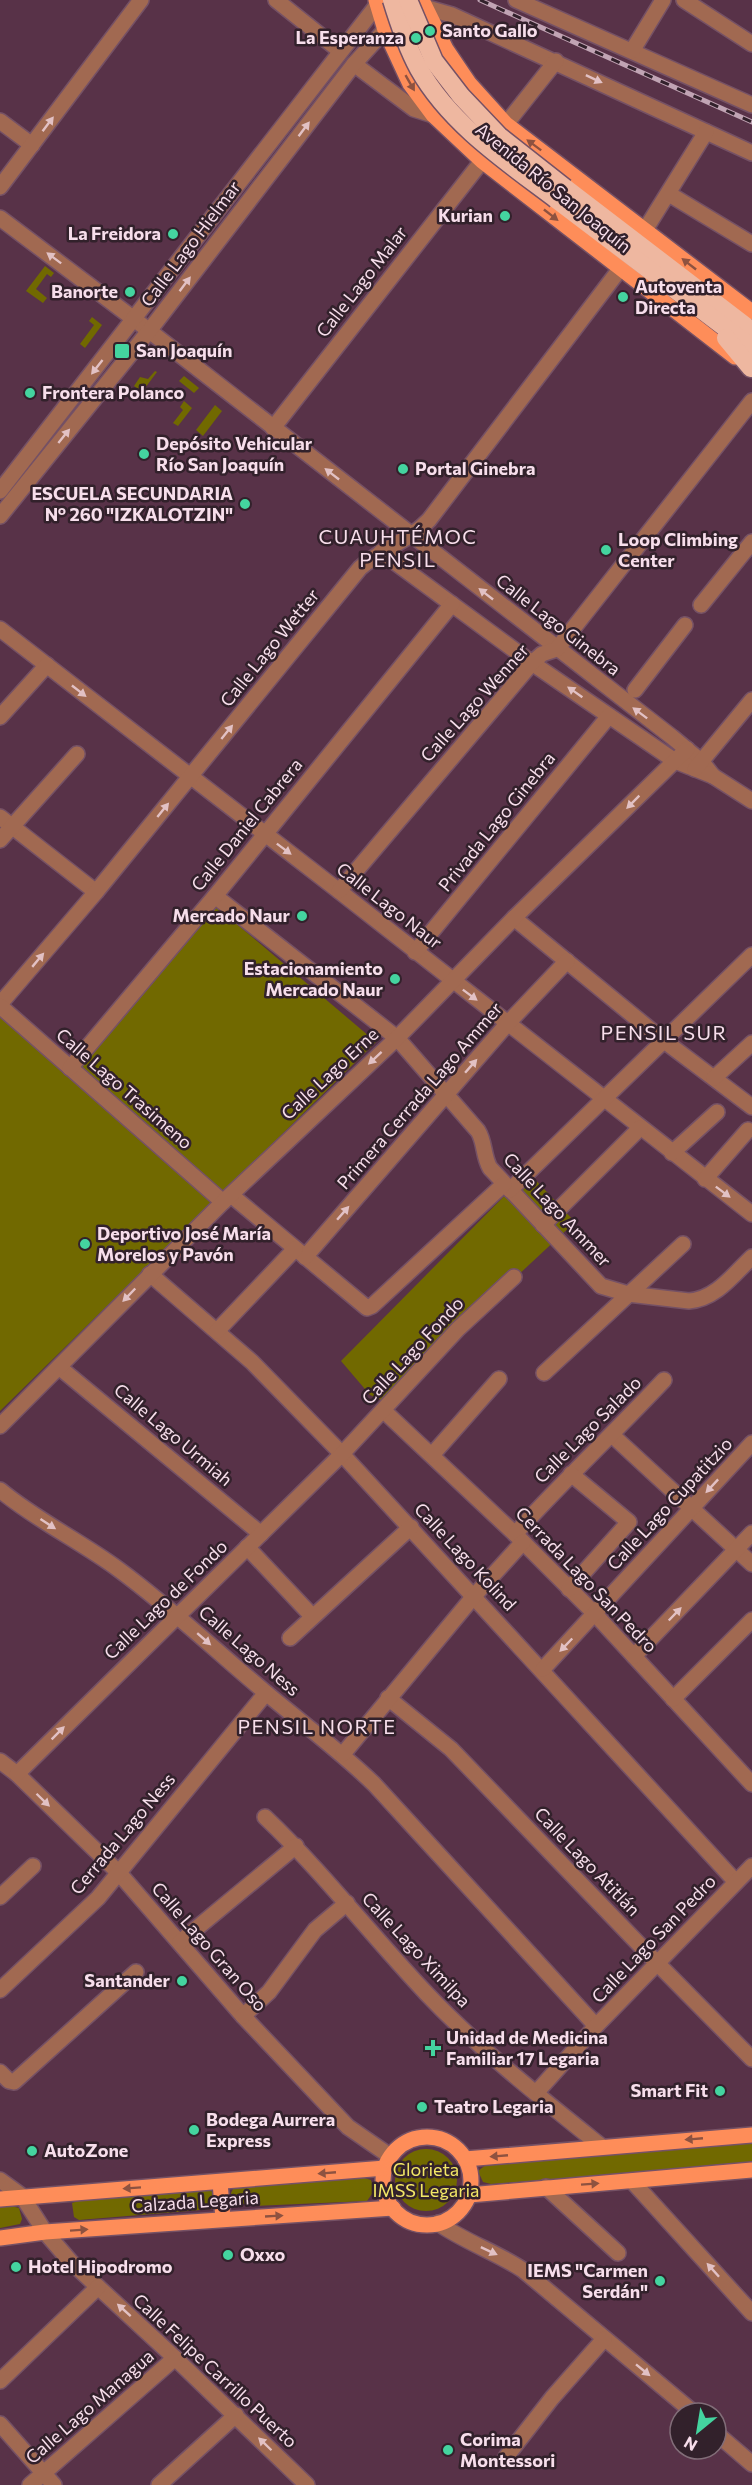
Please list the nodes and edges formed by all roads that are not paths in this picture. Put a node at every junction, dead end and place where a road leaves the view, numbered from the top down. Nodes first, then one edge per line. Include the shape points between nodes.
1 (141, 0) edge
2 (276, 0) edge
3 (516, 0) edge
4 (663, 0) edge
5 (684, 0) edge
6 (382, 2) edge
7 (418, 2) edge
8 (386, 30) junction
9 (752, 44) edge
10 (340, 51) junction
11 (632, 51) junction
12 (556, 61) junction
13 (354, 64) junction
14 (469, 84) junction
15 (752, 105) edge
16 (433, 115) junction
17 (0, 121) edge
18 (506, 124) junction
19 (706, 132) junction
20 (32, 145) junction
21 (752, 153) edge
22 (482, 161) junction
23 (0, 187) edge
24 (561, 193) junction
25 (669, 194) junction
26 (0, 218) edge
27 (645, 230) junction
28 (752, 244) edge
29 (620, 269) junction
30 (712, 310) junction
31 (752, 312) edge
32 (134, 319) junction
33 (752, 322) edge
34 (149, 331) junction
35 (752, 331) edge
36 (752, 348) edge
37 (751, 369) edge
38 (752, 401) edge
39 (273, 428) junction
40 (0, 491) edge
41 (0, 516) edge
42 (411, 536) junction
43 (752, 542) edge
44 (381, 552) junction
45 (452, 604) junction
46 (701, 605) dead end
47 (685, 625) dead end
48 (0, 629) edge
49 (557, 649) junction
50 (532, 663) junction
51 (47, 665) junction
52 (635, 690) dead end
53 (752, 700) edge
54 (609, 716) junction
55 (0, 717) edge
56 (687, 749) junction
57 (77, 754) dead end
58 (675, 761) junction
59 (698, 766) junction
60 (190, 777) junction
61 (752, 801) edge
62 (6, 822) edge
63 (265, 834) junction
64 (0, 840) edge
65 (339, 891) junction
66 (96, 892) junction
67 (215, 896) junction
68 (514, 918) junction
69 (415, 952) junction
70 (752, 955) edge
71 (567, 961) junction
72 (452, 981) junction
73 (0, 1005) edge
74 (508, 1023) junction
75 (397, 1038) junction
76 (663, 1040) junction
77 (752, 1043) edge
78 (70, 1068) junction
79 (714, 1078) junction
80 (448, 1094) junction
81 (604, 1099) junction
82 (752, 1107) edge
83 (717, 1113) dead end
84 (640, 1128) junction
85 (748, 1130) dead end
86 (672, 1153) junction
87 (705, 1179) junction
88 (507, 1187) junction
89 (227, 1198) junction
90 (752, 1214) edge
91 (543, 1225) junction
92 (683, 1244) dead end
93 (300, 1253) junction
94 (752, 1257) edge
95 (150, 1274) junction
96 (514, 1277) dead end
97 (628, 1294) junction
98 (217, 1331) junction
99 (59, 1367) junction
100 (544, 1373) dead end
101 (499, 1379) dead end
102 (664, 1380) dead end
103 (384, 1411) junction
104 (0, 1426) edge
105 (612, 1435) junction
106 (752, 1443) edge
107 (342, 1454) junction
108 (432, 1455) junction
109 (571, 1474) junction
110 (0, 1490) edge
111 (692, 1507) junction
112 (411, 1527) junction
113 (752, 1533) edge
114 (261, 1534) junction
115 (519, 1538) junction
116 (248, 1547) junction
117 (736, 1549) junction
118 (752, 1564) edge
119 (569, 1589) junction
120 (474, 1596) junction
121 (595, 1614) junction
122 (177, 1615) junction
123 (312, 1616) junction
124 (752, 1620) edge
125 (290, 1638) dead end
126 (634, 1656) junction
127 (543, 1669) junction
128 (266, 1693) junction
129 (388, 1698) junction
130 (673, 1699) junction
131 (343, 1754) junction
132 (0, 1761) edge
133 (17, 1774) junction
134 (752, 1784) edge
135 (265, 1817) dead end
136 (296, 1846) junction
137 (33, 1866) dead end
138 (752, 1866) edge
139 (119, 1873) junction
140 (736, 1882) junction
141 (0, 1897) edge
142 (347, 1903) junction
143 (180, 1942) junction
144 (658, 1964) junction
145 (136, 1972) dead end
146 (0, 1990) edge
147 (243, 2016) junction
148 (596, 2026) junction
149 (752, 2059) edge
150 (0, 2072) edge
151 (536, 2093) junction
152 (752, 2135) edge
153 (601, 2146) junction
154 (465, 2159) junction
155 (388, 2162) junction
156 (752, 2170) edge
157 (0, 2180) edge
158 (632, 2181) junction
159 (220, 2182) junction
160 (546, 2187) junction
161 (469, 2195) junction
162 (22, 2196) junction
163 (0, 2199) edge
164 (393, 2208) junction
165 (223, 2219) junction
166 (438, 2223) junction
167 (45, 2232) junction
168 (2, 2239) edge
169 (618, 2253) dead end
170 (98, 2287) junction
171 (752, 2313) edge
172 (604, 2339) junction
173 (175, 2358) junction
174 (0, 2381) edge
175 (679, 2401) edge
176 (236, 2415) junction
177 (0, 2424) edge
178 (728, 2443) edge
179 (506, 2457) dead end
180 (752, 2464) edge
181 (43, 2473) junction
182 (30, 2485) edge
183 (54, 2485) edge
184 (159, 2485) edge
185 (307, 2485) edge

20 -> 1 street
2 - 10 street
3 - 11 street
4 - 11 street
5 - 9 street
6 - 8 main road, Avenida Río San Joaquín
6 - 10 street, Calle Lago Hielmar
6 - 24 highway, Avenida Río San Joaquín, bridge via 399,25 420,70 447,107 490,149
7 - 8 street, Calle Lago Hielmar
7 - 12 street
7 - 14 main road, Avenida Río San Joaquín
7 - 24 highway, Avenida Río San Joaquín, bridge via 434,62 499,136
8 - 13 street, Calle Lago Hielmar
8 -> 16 main road, Avenida Río San Joaquín via 410,84
10 - 32 street, Calle Lago Hielmar
11 - 15 street
12 - 18 street
12 -> 19 street
13 - 16 street via 414,109
34 -> 13 street, Calle Lago Hielmar
14 - 16 main road
14 - 18 main road, Avenida Río San Joaquín
16 - 22 main road, Avenida Río San Joaquín
17 - 20 street
27 -> 18 main road, Avenida Río San Joaquín
19 - 21 street
19 - 25 street
20 - 23 street
22 -> 29 main road, Avenida Río San Joaquín
22 - 39 street, Calle Lago Malar
24 - 30 highway, Avenida Río San Joaquín
25 - 27 street
25 - 28 street
32 -> 26 street, Calle Lago Ginebra
31 -> 27 main road, Avenida Río San Joaquín
29 - 37 main road, Avenida Río San Joaquín
29 - 42 street, Calle Lago Wetter via 429,520
30 - 33 highway
30 - 35 highway, Avenida Río San Joaquín
30 - 36 highway, Avenida Río San Joaquín
30 - 37 highway
32 - 34 street, Calle Lago Ginebra
32 -> 40 street, Calle Lago Hielmar
34 - 39 street, Calle Lago Ginebra
41 -> 34 street, Calle Lago Hielmar
38 - 49 street, Calle Lago Wenner
42 -> 39 street, Calle Lago Ginebra
42 - 44 street, Calle Lago Wetter
49 -> 42 street, Calle Lago Ginebra
43 - 46 street
44 - 45 street, Calle Lago Ginebra
60 -> 44 street, Calle Lago Wetter via 360,568
45 - 50 street, Calle Lago Ginebra
45 - 63 street, Calle Daniel Cabrera
47 - 52 street
48 - 51 street, Calle Lago Naur
49 - 50 street, Calle Lago Wenner
56 -> 49 street, Calle Lago Ginebra
54 -> 50 street, Calle Lago Ginebra
50 - 65 street, Calle Lago Wenner
51 - 55 street
51 -> 60 street, Calle Lago Naur
53 - 59 street
54 - 58 street, Calle Lago Ginebra
54 - 69 street, Privada Lago Ginebra
56 - 58 street, Calle Lago Erne
56 - 59 street, Calle Lago Ginebra
57 - 62 street
58 - 59 street, Calle Lago Ginebra
58 -> 68 street, Calle Lago Erne
59 - 61 street, Calle Lago Ginebra
60 - 63 street, Calle Lago Naur
66 -> 60 street, Calle Lago Wetter
62 - 64 street
62 - 66 street
63 -> 65 street, Calle Lago Naur
63 - 67 street, Calle Daniel Cabrera
65 - 69 street, Calle Lago Naur
73 -> 66 street, Calle Lago Wetter
67 - 75 street, Calle Lago Ammer
67 - 78 street, Calle Daniel Cabrera
68 - 71 street
68 - 72 street, Calle Lago Erne
69 - 72 street, Calle Lago Naur
70 - 76 street
71 - 74 street, Primera Cerrada Lago Ammer
71 - 76 street
72 -> 74 street, Calle Lago Naur
72 - 75 street, Calle Lago Erne
73 - 78 street, Calle Lago Trasimeno
80 -> 74 street, Primera Cerrada Lago Ammer
74 - 81 street, Calle Lago Naur
75 - 80 street, Calle Lago Ammer
75 -> 89 street, Calle Lago Erne
76 - 79 street
76 - 81 street
77 - 79 street
78 - 89 street, Calle Lago Trasimeno
79 - 82 street
80 - 88 street, Calle Lago Ammer via 481,1135 486,1162
93 -> 80 street, Primera Cerrada Lago Ammer
81 - 84 street, Calle Lago Naur
81 - 88 street
83 - 86 street
84 - 86 street, Calle Lago Naur
84 - 91 street
85 - 87 street
86 - 87 street, Calle Lago Naur
87 -> 90 street, Calle Lago Naur
88 - 91 street, Calle Lago Ammer
88 - 93 street, Calle Lago Trasimeno via 367,1308
89 - 93 street, Calle Lago Trasimeno
89 - 95 street, Calle Lago Erne
91 - 97 street, Calle Lago Ammer via 601,1286
92 - 97 street
93 - 98 street, Primera Cerrada Lago Ammer
94 - 97 street, Calle Lago Ammer via 719,1288 699,1300
95 - 98 street, Calle Lago Kolind
95 -> 99 street, Calle Lago Erne
96 - 103 street, Calle Lago Fondo via 458,1329
97 - 100 street
98 - 107 street, Calle Lago Kolind
99 - 104 street, Calle Lago Erne
99 - 114 street, Calle Lago Urmiah
101 - 108 street
102 - 105 street, Calle Lago Salado
103 - 107 street, Calle Lago Fondo
103 - 108 street, Cerrada Lago San Pedro
105 - 109 street, Calle Lago Salado
105 - 111 street
106 -> 111 street, Calle Lago Cupatitzio
107 - 112 street, Calle Lago Kolind
107 - 114 street, Calle Lago de Fondo
108 - 115 street, Cerrada Lago San Pedro
109 - 115 street, Calle Lago Salado
109 - 119 street via 629,1522
110 -> 122 street, Calle Lago Ness via 118,1569
111 - 117 street
111 - 121 street, Calle Lago Cupatitzio
112 - 120 street, Calle Lago Kolind
112 - 123 street
113 - 117 street
114 - 116 street, Calle Lago de Fondo
115 - 119 street, Cerrada Lago San Pedro
115 - 120 street, Calle Lago Salado
116 - 122 street, Calle Lago de Fondo
116 - 123 street
117 - 118 street
126 -> 117 street
119 - 121 street, Cerrada Lago San Pedro
120 - 127 street, Calle Lago Kolind
120 - 129 street, Calle Lago Salado
121 - 126 street, Cerrada Lago San Pedro
121 -> 127 street, Calle Lago Cupatitzio
122 -> 128 street, Calle Lago Ness
133 -> 122 street, Calle Lago de Fondo
123 - 125 street
124 - 130 street
126 - 130 street, Cerrada Lago San Pedro
127 - 140 street, Calle Lago Kolind
128 - 131 street, Calle Lago Ness
128 - 139 street, Cerrada Lago Ness
129 - 131 street, Calle Lago Salado
129 - 144 street, Calle Lago Atitlán via 451,1749
130 - 134 street, Cerrada Lago San Pedro
131 - 148 street, Calle Lago Ness
132 - 133 street, Calle Lago Gran Oso
133 -> 139 street, Calle Lago Gran Oso
135 - 136 street, Calle Lago Ximilpa
136 - 142 street, Calle Lago Ximilpa
136 - 143 street
137 - 141 street
138 - 140 street, Calle Lago San Pedro
139 - 143 street, Calle Lago Gran Oso
139 - 146 street, Cerrada Lago Ness via 98,1898
140 - 144 street, Calle Lago San Pedro
142 - 147 street via 315,1930 269,1992
142 - 151 street, Calle Lago Ximilpa via 426,1994
143 - 147 street, Calle Lago Gran Oso
144 - 148 street, Calle Lago San Pedro
144 - 149 street, Calle Lago Atitlán
145 - 150 street via 14,2082
147 - 155 street, Calle Lago Gran Oso via 348,2127
148 - 151 street, Calle Lago San Pedro
151 - 153 street, Calle Lago Ximilpa
152 -> 153 main road
153 -> 154 main road
154 - 155 main road via 447,2142 422,2137 404,2144
154 - 161 main road via 471,2177
155 -> 159 main road, Calzada Legaria
155 - 164 main road via 385,2193
156 - 158 main road
157 - 162 street, Calle Felipe Carrillo Puerto
160 -> 158 main road
171 -> 158 street
159 -> 162 main road, Calzada Legaria
159 - 165 main road
160 - 161 main road
160 - 169 street
161 - 166 main road via 451,2218
162 - 163 main road, Calzada Legaria
162 - 167 street, Calle Felipe Carrillo Puerto
165 -> 164 main road, Calzada Legaria
164 - 166 main road via 413,2222
167 -> 165 main road, Calzada Legaria
166 -> 172 street via 523,2270
167 - 168 main road, Calzada Legaria
167 - 170 street, Calle Felipe Carrillo Puerto
173 -> 170 street, Calle Felipe Carrillo Puerto
170 - 174 street
172 -> 175 street
172 - 179 street
173 - 176 street, Calle Felipe Carrillo Puerto
173 - 181 street, Calle Lago Managua
176 - 184 street
185 -> 176 street, Calle Felipe Carrillo Puerto
177 - 181 street
178 - 180 street
181 - 182 street, Calle Lago Managua
181 - 183 street

